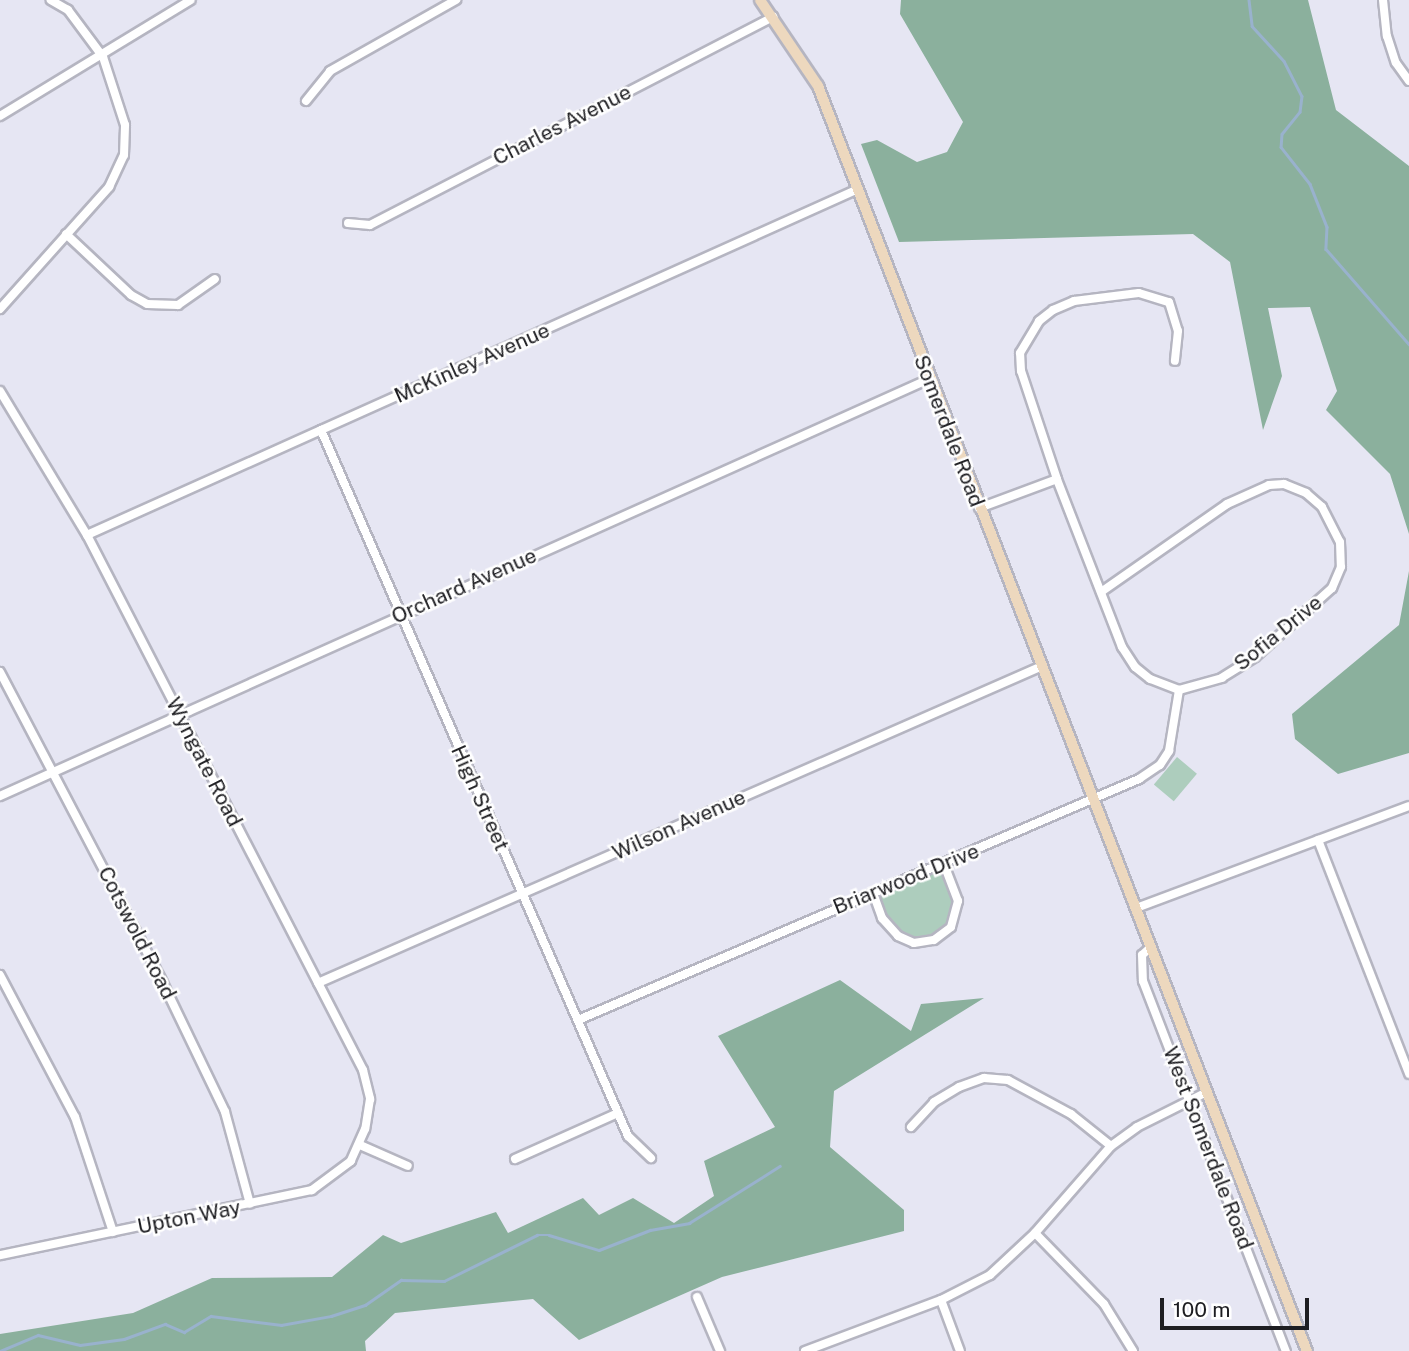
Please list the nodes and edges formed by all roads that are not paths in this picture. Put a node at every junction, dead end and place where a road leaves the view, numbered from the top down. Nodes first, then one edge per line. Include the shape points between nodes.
1 (51, 0) edge
2 (191, 0) edge
3 (456, 0) edge
4 (760, 0) edge
5 (1383, 0) edge
6 (773, 17) junction
7 (103, 57) junction
8 (1409, 81) edge
9 (306, 101) dead end
10 (0, 116) edge
11 (856, 190) junction
12 (348, 223) dead end
13 (66, 233) junction
14 (215, 279) dead end
15 (0, 309) edge
16 (1175, 360) dead end
17 (929, 379) junction
18 (0, 391) edge
19 (321, 430) junction
20 (1057, 478) junction
21 (979, 508) junction
22 (88, 534) junction
23 (1101, 592) junction
24 (400, 615) junction
25 (1040, 667) junction
26 (0, 672) edge
27 (1179, 690) junction
28 (179, 713) junction
29 (52, 770) junction
30 (0, 796) edge
31 (1091, 801) junction
32 (1409, 806) edge
33 (1318, 840) junction
34 (944, 864) junction
35 (1119, 873) joint
36 (523, 894) junction
37 (873, 894) junction
38 (1136, 908) junction
39 (1151, 947) junction
40 (0, 975) edge
41 (318, 984) junction
42 (578, 1020) junction
43 (1409, 1074) edge
44 (1207, 1092) junction
45 (1191, 1100) junction
46 (618, 1113) junction
47 (911, 1127) dead end
48 (360, 1145) junction
49 (1111, 1146) junction
50 (515, 1158) dead end
51 (651, 1158) dead end
52 (408, 1166) dead end
53 (250, 1204) junction
54 (113, 1232) junction
55 (1035, 1233) junction
56 (0, 1255) edge
57 (697, 1297) dead end
58 (941, 1300) junction
59 (810, 1350) edge
60 (720, 1351) edge
61 (960, 1351) edge
62 (1133, 1351) edge
63 (1286, 1351) edge
64 (1307, 1351) edge

1 - 7 street via 68,10
2 - 7 street
3 - 9 street via 330,71
4 - 6 main road, Somerdale Road
5 - 8 street via 1387,36
6 - 11 main road, Somerdale Road via 818,86
6 - 12 street, Charles Avenue via 370,225
7 - 10 street
7 - 13 street via 125,125 124,155 109,187
11 - 17 main road, Somerdale Road
11 - 19 street, McKinley Avenue
13 - 14 street via 131,295 147,304 178,305
13 - 15 street
16 - 20 street via 1176,316 1158,296 1074,301 1039,321 1020,353
17 - 21 main road, Somerdale Road
17 - 24 street, Orchard Avenue
18 - 22 street, Wyngate Road
19 - 22 street, McKinley Avenue
19 - 24 street, High Street
20 - 21 street
20 - 23 street
21 - 25 main road, Somerdale Road
22 - 28 street, Wyngate Road
23 - 27 street via 1122,647 1135,667 1150,679
23 - 27 street, Sofia Drive via 1254,489 1284,484 1306,493 1322,508 1340,542 1341,567 1332,589 1244,664 1200,688
24 - 28 street, Orchard Avenue
24 - 36 street, High Street
25 - 31 main road, Somerdale Road
25 - 36 street, Wilson Avenue
26 - 29 street, Cotswold Road
27 - 31 street, Briarwood Drive via 1169,751 1160,765
28 - 29 street, Orchard Avenue
28 - 41 street, Wyngate Road
29 - 30 street, Orchard Avenue
29 - 53 street, Cotswold Road via 225,1112
31 - 34 street, Briarwood Drive
31 - 35 main road, Somerdale Road
32 - 33 street
33 - 38 street
33 - 43 street
34 - 37 street, Briarwood Drive
34 - 37 street via 958,901 951,927 934,940 914,943 898,936 882,918
35 - 38 main road, West Somerdale Road
36 - 41 street, Wilson Avenue
36 - 42 street, High Street
37 - 42 street, Briarwood Drive
38 - 39 main road, West Somerdale Road
39 - 44 main road, West Somerdale Road
39 - 45 street, West Somerdale Road via 1142,955 1143,981
40 - 54 street via 75,1116
41 - 48 street, Wyngate Road via 368,1085 369,1111
42 - 46 street, High Street
44 - 45 street
44 - 64 main road, West Somerdale Road
45 - 49 street
45 - 63 street, West Somerdale Road
46 - 50 street
46 - 51 street, High Street via 628,1136
47 - 49 street via 934,1102 959,1087 984,1078 1008,1080 1071,1114
48 - 52 street
48 - 53 street, Upton Way via 341,1172 325,1184
49 - 55 street
53 - 54 street, Upton Way
54 - 56 street, Upton Way
55 - 58 street via 990,1275
55 - 62 street via 1104,1304
57 - 60 street
58 - 59 street
58 - 61 street

